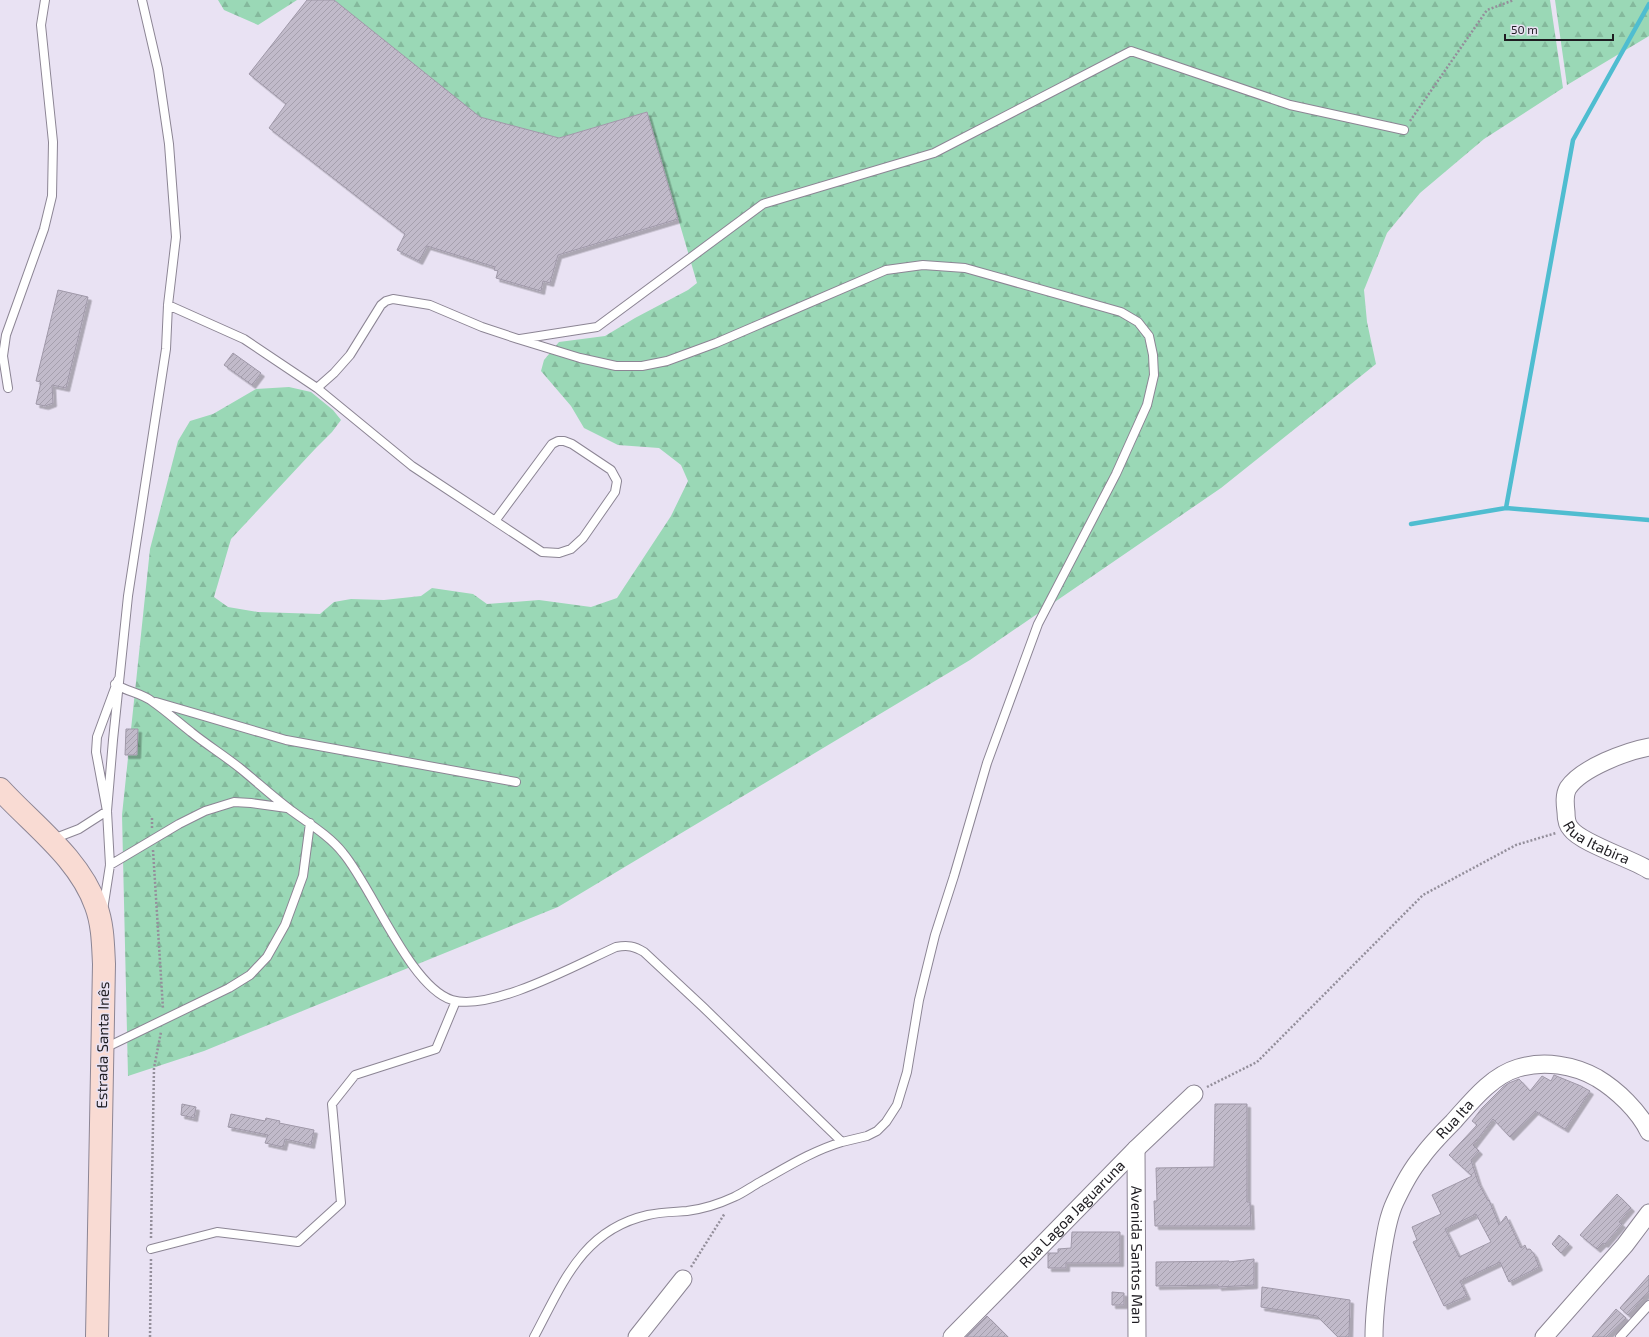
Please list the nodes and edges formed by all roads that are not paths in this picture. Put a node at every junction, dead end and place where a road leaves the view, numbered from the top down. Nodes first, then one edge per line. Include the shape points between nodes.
1 (45, 0) edge
2 (142, 0) edge
3 (1404, 130) road end
4 (168, 305) junction
5 (518, 339) junction
6 (8, 388) dead end
7 (317, 388) junction
8 (495, 521) junction
9 (118, 683) junction
10 (152, 700) junction
11 (1649, 747) edge
12 (516, 782) dead end
13 (0, 789) edge
14 (288, 808) junction
15 (107, 811) junction
16 (310, 823) junction
17 (50, 840) junction
18 (110, 865) junction
19 (1649, 870) edge
20 (101, 924) junction
21 (456, 1001) junction
22 (103, 1048) junction
23 (1194, 1094) road end
24 (1649, 1132) edge
25 (842, 1142) junction
26 (1136, 1149) junction
27 (1649, 1213) edge
28 (151, 1249) road end
29 (683, 1279) road end
30 (1649, 1305) edge
31 (97, 1337) edge
32 (534, 1337) edge
33 (637, 1337) edge
34 (952, 1337) edge
35 (1137, 1337) edge
36 (1374, 1337) edge
37 (1544, 1337) edge
38 (1620, 1337) edge

1 - 6 lane via 41,25 53,142 52,196 42,235 6,335 3,356
2 - 4 lane via 158,69 176,237
3 - 5 lane via 1290,105 1130,52 934,152 763,204 597,327
4 - 7 lane via 244,339
4 - 9 lane via 166,349 128,596
5 - 7 lane via 430,305 393,299 381,305 350,355 334,374
5 - 25 lane via 616,366 642,366 667,361 716,343 886,270 922,265 964,268 1121,312 1138,322 1149,336 1154,375 1147,405 1116,474 1038,624 987,763 935,935 897,1105 877,1131
7 - 8 lane via 412,466
8 - 8 lane via 552,444 558,441 572,444 585,452 611,470 617,480 615,492 583,538 571,548 559,553 542,552
9 - 10 lane
9 - 15 lane
9 - 15 lane via 97,737 96,752
10 - 12 lane via 286,740
10 - 14 lane
11 - 19 street, Rua Itabira via 1594,767 1568,788 1564,799 1570,829 1580,837
13 - 17 main road, Estrada Santa Inês
14 - 16 lane
14 - 18 lane via 234,802 205,811
15 - 17 lane via 79,829
15 - 18 lane
16 - 21 lane via 343,852 359,874 408,959 426,982 442,995
16 - 22 lane via 303,876 285,925 267,957 250,975 234,985
17 - 20 main road, Estrada Santa Inês via 69,859 80,875 96,907
18 - 20 lane
20 - 22 main road, Estrada Santa Inês via 104,964
21 - 25 lane via 479,1000 512,992 549,980 616,947 634,946 644,952 703,1007
21 - 28 lane via 436,1049 355,1075 332,1104 341,1203 298,1242 217,1232
22 - 31 main road, Estrada Santa Inês
23 - 26 street, Rua Lagoa Jaguaruna
24 - 36 street, Rua Ita via 1638,1115 1613,1090 1588,1073 1567,1066 1517,1068 1489,1084 1421,1158 1394,1204 1380,1267
25 - 32 lane via 811,1153 735,1197 689,1211 649,1214 627,1221 606,1232 586,1250 568,1274
26 - 34 street, Rua Lagoa Jaguaruna
26 - 35 street, Avenida Santos Man
27 - 37 street via 1625,1245
29 - 33 street
30 - 38 lane

